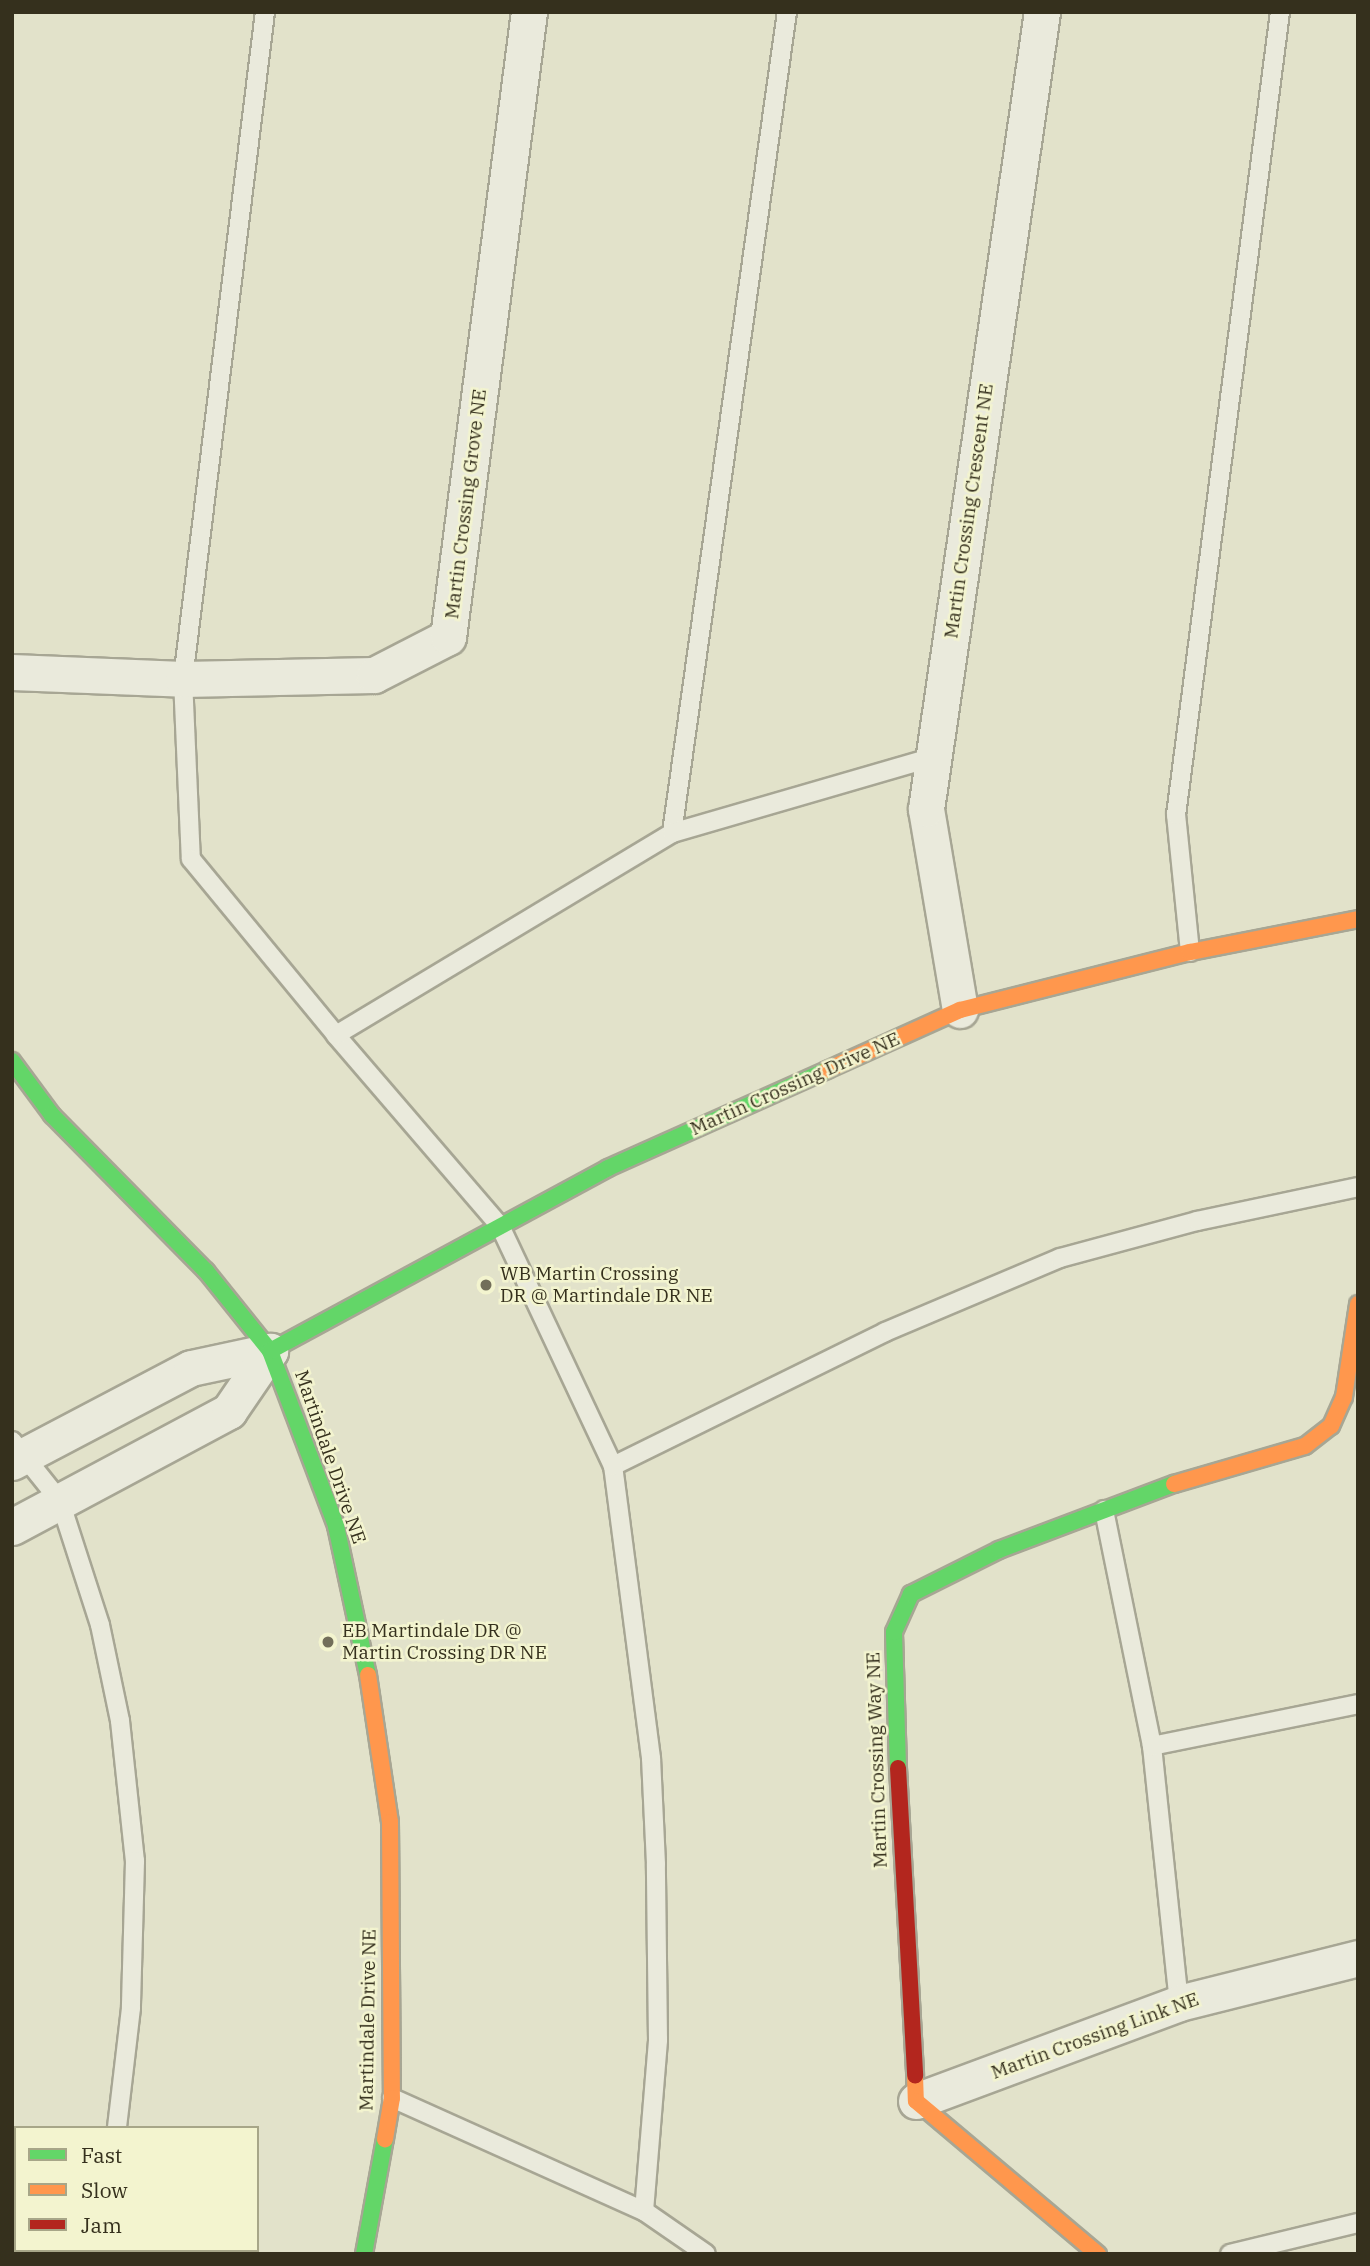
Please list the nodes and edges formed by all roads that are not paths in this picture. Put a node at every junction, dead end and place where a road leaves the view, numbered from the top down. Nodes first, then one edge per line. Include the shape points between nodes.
1 (265, 12) edge
2 (529, 12) edge
3 (787, 12) edge
4 (1042, 12) edge
5 (1280, 12) edge
6 (12, 672) edge
7 (183, 679) junction
8 (934, 757) junction
9 (672, 833) junction
10 (1358, 919) edge
11 (1190, 952) junction
12 (960, 1010) junction
13 (337, 1035) junction
14 (12, 1061) edge
15 (1358, 1187) edge
16 (500, 1226) junction
17 (1358, 1304) edge
18 (270, 1352) junction
19 (17, 1452) edge
20 (613, 1466) junction
21 (60, 1501) junction
22 (1104, 1510) junction
23 (12, 1527) edge
24 (1358, 1704) edge
25 (1152, 1746) junction
26 (1358, 1958) edge
27 (1179, 2003) junction
28 (392, 2098) junction
29 (916, 2101) junction
30 (117, 2126) edge
31 (644, 2211) junction
32 (1358, 2223) edge
33 (364, 2254) edge
34 (706, 2254) edge
35 (1098, 2254) edge
36 (1230, 2254) edge

1 - 7 lane
2 - 7 street, Martin Crossing Grove NE via 448,637 374,675
3 - 9 lane
4 - 8 street, Martin Crossing Crescent NE
5 - 11 lane via 1176,815
6 - 7 street, Martin Crossing Grove NE
7 - 13 lane via 191,859
8 - 9 lane
8 - 12 street, Martin Crossing Crescent NE via 926,809
9 - 13 lane
10 - 11 street, Martin Crossing Drive NE
11 - 12 street, Martin Crossing Drive NE
12 - 16 street, Martin Crossing Drive NE via 608,1168
13 - 16 lane
14 - 18 street, Martindale Drive NE via 52,1115 206,1271
15 - 20 lane via 1197,1221 1060,1258 885,1332
16 - 18 street, Martin Crossing Drive NE
16 - 20 lane
17 - 22 street, Martin Crossing Way NE via 1344,1397 1331,1426 1306,1446 1214,1469
18 - 19 street, Martin Crossing Drive NE via 191,1368
18 - 21 street, Martin Crossing Drive NE via 229,1411
18 - 28 street, Martindale Drive NE via 336,1526 364,1648 390,1822
19 - 21 lane
20 - 31 lane via 651,1758 656,1851 658,2040
21 - 23 street, Martin Crossing Drive NE
21 - 30 lane via 100,1625 120,1721 135,1861 131,2008
22 - 25 lane
22 - 29 street, Martin Crossing Way NE via 999,1550 911,1594 894,1632 892,1665
24 - 25 lane
25 - 27 lane
26 - 27 street, Martin Crossing Link NE
27 - 29 street, Martin Crossing Link NE
28 - 31 lane
28 - 33 street, Martindale Drive NE
29 - 35 street
31 - 34 lane
32 - 36 lane

